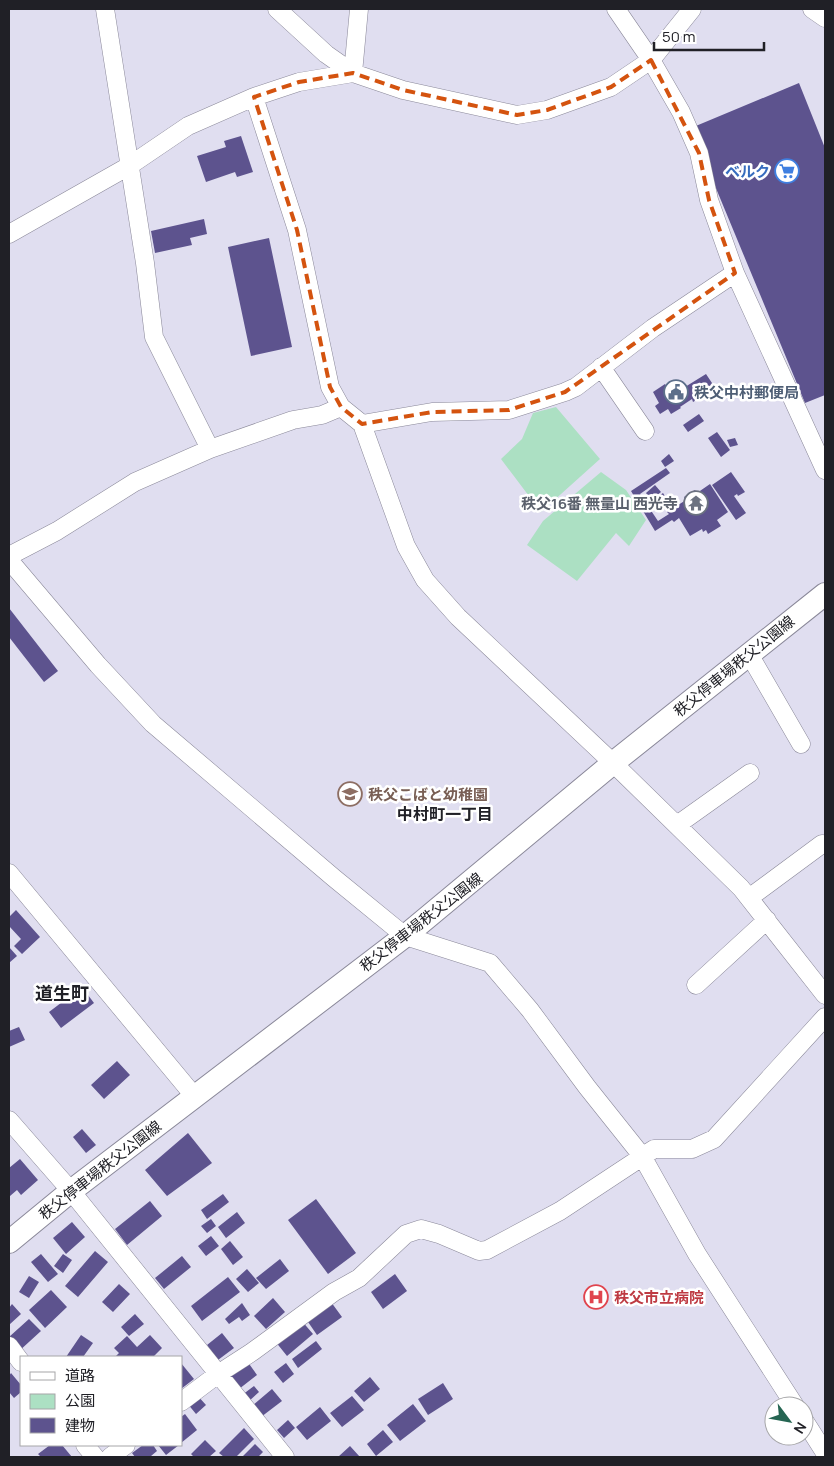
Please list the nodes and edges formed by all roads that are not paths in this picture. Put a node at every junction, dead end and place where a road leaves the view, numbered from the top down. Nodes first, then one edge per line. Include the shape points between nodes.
1 (105, 9) edge
2 (277, 9) edge
3 (359, 9) edge
4 (616, 9) edge
5 (692, 9) edge
6 (812, 9) edge
7 (825, 18) edge
8 (651, 60) junction
9 (353, 73) junction
10 (254, 96) junction
11 (129, 166) junction
12 (9, 234) edge
13 (735, 273) junction
14 (601, 367) junction
15 (341, 407) junction
16 (362, 424) junction
17 (645, 431) dead end
18 (210, 449) junction
19 (825, 470) edge
20 (9, 556) edge
21 (9, 560) edge
22 (825, 594) edge
23 (749, 654) junction
24 (801, 744) dead end
25 (613, 763) junction
26 (750, 773) dead end
27 (677, 825) junction
28 (822, 844) dead end
29 (9, 873) edge
30 (749, 898) junction
31 (767, 920) junction
32 (405, 936) junction
33 (696, 986) dead end
34 (825, 995) edge
35 (825, 1017) edge
36 (196, 1096) junction
37 (9, 1120) edge
38 (642, 1156) junction
39 (72, 1192) junction
40 (9, 1242) edge
41 (9, 1346) edge
42 (20, 1361) edge
43 (218, 1374) junction
44 (789, 1396) edge
45 (182, 1401) edge
46 (814, 1436) edge
47 (86, 1446) edge
48 (125, 1446) edge
49 (825, 1453) edge
50 (95, 1457) edge
51 (110, 1457) edge
52 (285, 1457) edge

1 - 11 street
2 - 9 street via 326,54
3 - 9 street
4 - 8 street
5 - 8 street
6 - 7 street
8 - 9 street via 611,87 546,110 517,115 403,90
8 - 13 street via 681,112 699,153 709,200
9 - 10 street via 299,82
10 - 11 street via 188,126
10 - 15 street via 296,230 330,387
11 - 12 street
11 - 18 street via 154,337
13 - 14 street
13 - 19 street
14 - 16 street via 576,387 522,407 432,412
14 - 17 street
15 - 16 street
15 - 18 street
16 - 25 street via 406,546 425,580 458,617
18 - 20 street via 135,482 57,531
21 - 32 street via 98,665 154,724
22 - 23 main road, 秩父停車場秩父公園線
23 - 24 street
23 - 25 main road, 秩父停車場秩父公園線
25 - 27 street
25 - 32 main road, 秩父停車場秩父公園線
26 - 27 street
27 - 30 street
28 - 30 street
29 - 36 street
30 - 31 street
31 - 33 street
31 - 34 street
32 - 36 main road, 秩父停車場秩父公園線
32 - 38 street via 490,962
35 - 38 street via 714,1139 692,1149 654,1149
36 - 39 main road, 秩父停車場秩父公園線
37 - 39 street
38 - 43 street via 560,1211 486,1250 421,1229 406,1234 359,1278
38 - 44 street via 697,1254
39 - 40 main road, 秩父停車場秩父公園線
39 - 43 street
41 - 42 street
43 - 45 street
43 - 52 street
46 - 49 street
47 - 50 street
48 - 51 street

